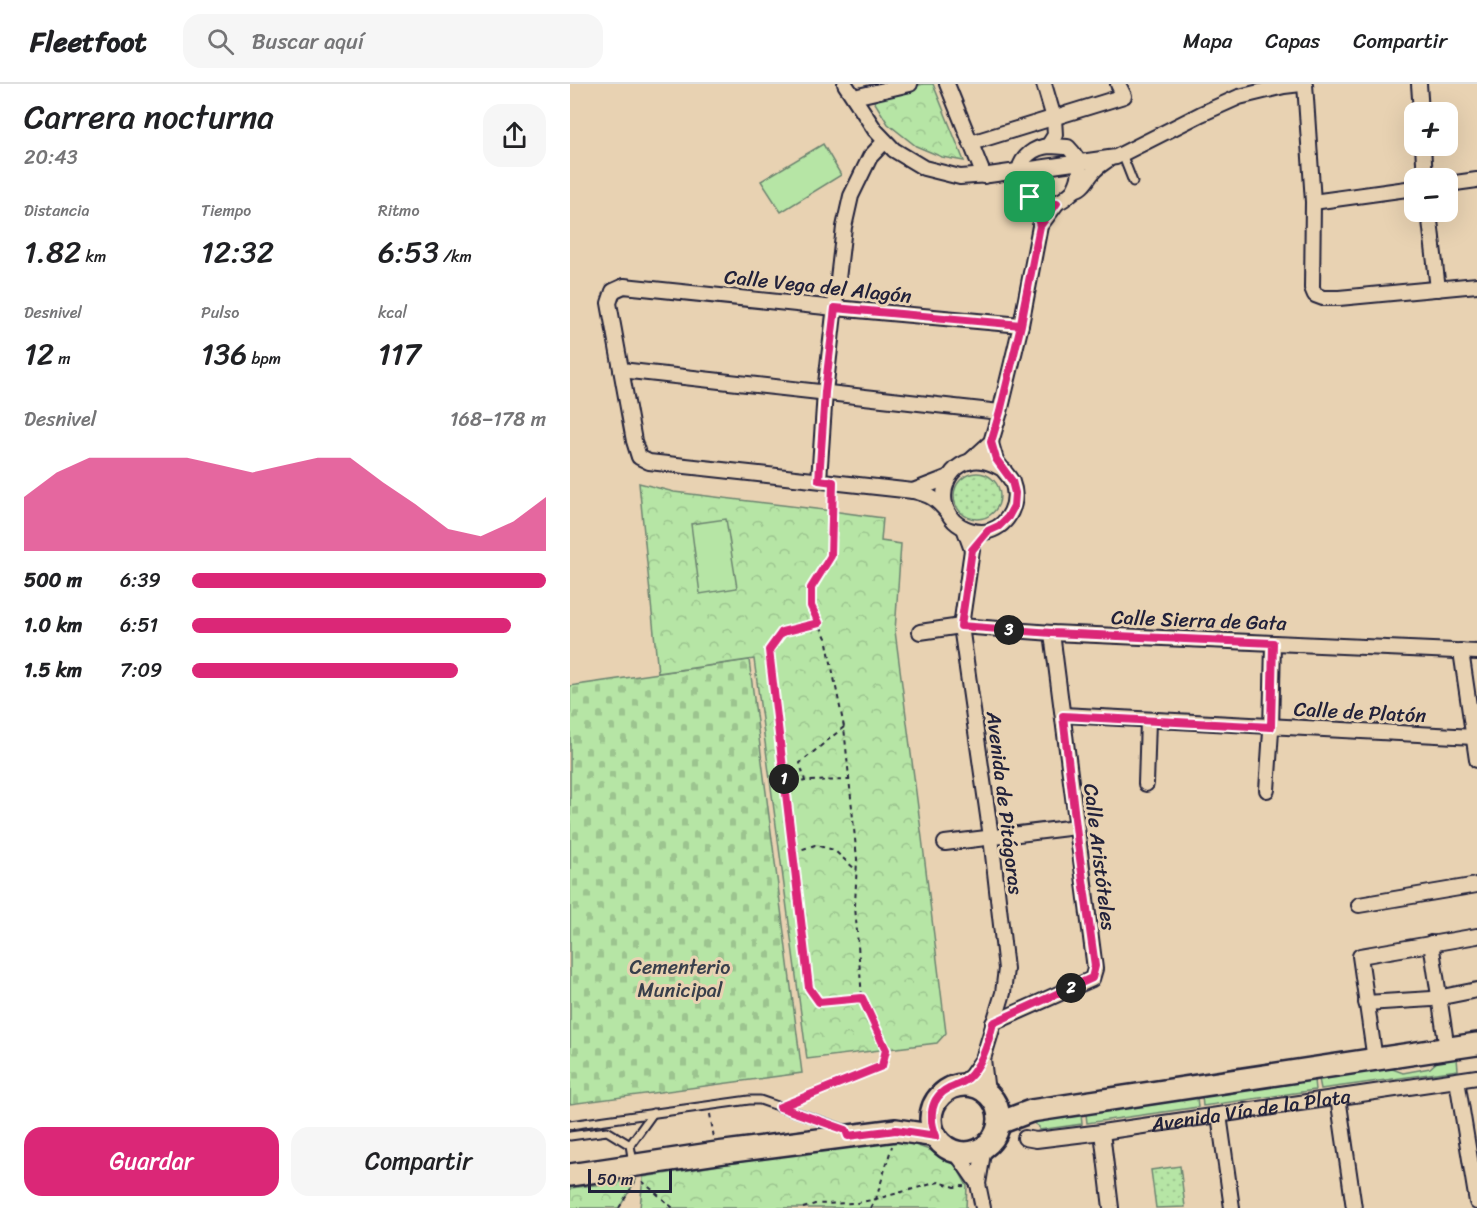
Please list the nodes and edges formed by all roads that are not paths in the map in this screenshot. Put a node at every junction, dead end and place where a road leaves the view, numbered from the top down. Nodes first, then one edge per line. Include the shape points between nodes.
1 (845, 84) edge
2 (910, 84) edge
3 (947, 84) edge
4 (1044, 84) edge
5 (1303, 84) edge
6 (1419, 84) edge
7 (1121, 90) edge
8 (854, 97) junction
9 (1420, 102) edge
10 (1054, 118) junction
11 (885, 141) junction
12 (1051, 141) junction
13 (971, 143) junction
14 (1116, 155) junction
15 (1079, 161) junction
16 (1018, 171) junction
17 (984, 176) junction
18 (1477, 180) edge
19 (1133, 182) dead end
20 (1458, 183) edge
21 (1404, 189) edge
22 (1074, 190) junction
23 (1030, 197) junction
24 (1313, 202) junction
25 (1057, 203) junction
26 (1430, 222) edge
27 (1040, 226) junction
28 (1477, 285) edge
29 (1438, 289) junction
30 (835, 308) junction
31 (1021, 325) junction
32 (621, 370) junction
33 (825, 392) junction
34 (1000, 412) junction
35 (991, 442) junction
36 (969, 462) junction
37 (1004, 470) junction
38 (949, 477) junction
39 (826, 481) junction
40 (913, 491) junction
41 (948, 513) junction
42 (964, 528) junction
43 (988, 531) junction
44 (972, 550) junction
45 (961, 626) junction
46 (920, 632) dead end
47 (1052, 633) junction
48 (1273, 643) junction
49 (1461, 651) junction
50 (1477, 652) edge
51 (1063, 716) junction
52 (1148, 720) junction
53 (1271, 727) junction
54 (1474, 737) junction
55 (1477, 760) edge
56 (1146, 784) dead end
57 (1267, 790) dead end
58 (1076, 827) junction
59 (991, 837) junction
60 (945, 843) dead end
61 (1477, 885) edge
62 (1359, 904) dead end
63 (1477, 936) edge
64 (1431, 943) junction
65 (1477, 990) edge
66 (1439, 998) junction
67 (1366, 1004) junction
68 (993, 1023) junction
69 (1477, 1044) edge
70 (1447, 1048) junction
71 (983, 1059) junction
72 (1375, 1060) junction
73 (1477, 1077) edge
74 (1457, 1080) junction
75 (960, 1085) junction
76 (991, 1097) junction
77 (1338, 1097) junction
78 (933, 1107) junction
79 (1031, 1111) junction
80 (653, 1113) junction
81 (1219, 1115) junction
82 (999, 1123) junction
83 (570, 1125) edge
84 (896, 1130) junction
85 (1102, 1132) junction
86 (570, 1136) edge
87 (848, 1136) junction
88 (936, 1136) junction
89 (1025, 1138) dead end
90 (984, 1147) junction
91 (955, 1151) junction
92 (632, 1156) junction
93 (570, 1176) edge
94 (973, 1185) junction
95 (1477, 1202) edge
96 (983, 1208) edge
97 (1111, 1208) edge
98 (1232, 1208) edge
99 (1354, 1208) edge

1 - 8 street
2 - 8 street
3 - 13 street
4 - 10 street
5 - 14 street via 1239,97
5 - 24 street
6 - 9 street
7 - 10 street
8 - 11 street
10 - 12 street
10 - 13 street
11 - 17 street via 924,168 960,177
11 - 30 street via 870,157 851,196
12 - 15 street via 1068,147
12 - 16 street via 1028,154
13 - 17 street
14 - 15 street
14 - 19 lane
14 - 22 street
15 - 16 street
15 - 22 street via 1079,180
16 - 17 street
16 - 23 street via 1018,179
18 - 20 street
21 - 24 street
22 - 25 street
23 - 25 street
23 - 27 street
24 - 29 street via 1312,288 1316,295 1339,298
25 - 27 street
26 - 29 street
27 - 31 street
28 - 29 street
30 - 31 street, Calle Vega del Alagón
30 - 32 street, Calle Vega del Alagón via 624,286 613,291 609,303
30 - 33 street
31 - 34 street
32 - 33 street
32 - 39 street via 639,457 649,462
33 - 34 street
33 - 39 street
34 - 35 street
35 - 36 street
35 - 37 street
36 - 37 street via 981,460
36 - 38 street
37 - 43 street via 1012,481 1014,506 999,526
38 - 40 street
38 - 41 street via 944,489
39 - 40 street
40 - 41 street via 935,499
41 - 42 street
42 - 43 street
42 - 44 street, Avenida de Pitágoras
43 - 44 street
44 - 45 street, Avenida de Pitágoras
45 - 46 street, Calle Sierra de Gata
45 - 47 street, Calle Sierra de Gata
45 - 59 street, Avenida de Pitágoras
47 - 48 street, Calle Sierra de Gata
47 - 51 street, Calle Aristóteles
48 - 49 street, Calle Sierra de Gata
48 - 53 street
49 - 50 street, Calle Sierra de Gata
49 - 54 street
51 - 52 street, Calle de Platón
51 - 58 street, Calle Aristóteles
52 - 53 street, Calle de Platón
52 - 56 street
53 - 54 street, Calle de Platón
53 - 57 street
54 - 55 street
58 - 59 street
58 - 68 street, Calle Aristóteles via 1095,966 1092,978
59 - 60 street
59 - 68 street, Avenida de Pitágoras via 1006,969 1004,993
61 - 62 street
63 - 64 street
64 - 66 street
64 - 67 street via 1360,956
65 - 66 street
66 - 67 street
66 - 70 street
67 - 72 street
68 - 71 street, Avenida de Pitágoras
69 - 70 main road, Avenida Vía de la Plata
70 - 72 main road, Avenida Vía de la Plata
71 - 75 street
71 - 76 street
72 - 79 main road, Avenida Vía de la Plata
73 - 74 street, Avenida Vía de la Plata
74 - 77 street, Avenida Vía de la Plata
74 - 95 street
75 - 76 main road via 972,1085
75 - 78 main road via 939,1096
76 - 79 main road, Avenida Vía de la Plata
76 - 82 main road
77 - 81 street, Avenida Vía de la Plata
77 - 99 street
78 - 84 main road via 919,1120
78 - 88 main road via 931,1119
79 - 82 main road, Avenida Vía de la Plata
80 - 83 lane
80 - 87 lane via 760,1100 846,1130
80 - 92 lane
81 - 85 street, Avenida Vía de la Plata
81 - 98 street
82 - 90 main road
84 - 87 main road
84 - 88 main road
85 - 89 street, Avenida Vía de la Plata
85 - 97 street
86 - 92 lane via 607,1131
87 - 92 main road via 717,1153
88 - 91 main road
90 - 91 main road via 969,1153
90 - 94 street
91 - 94 street
92 - 93 main road
94 - 96 street

